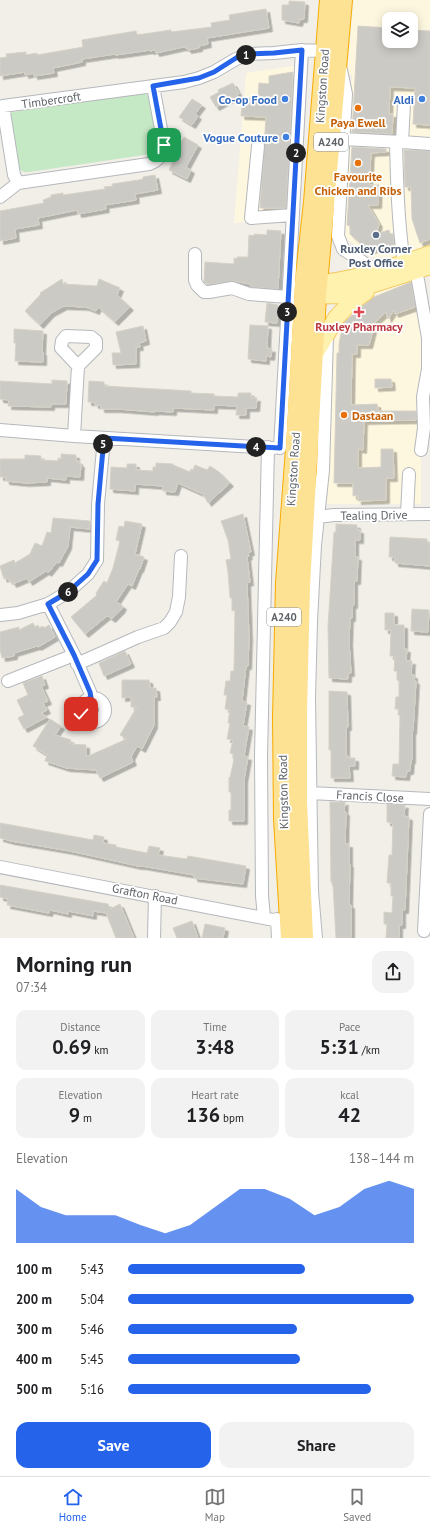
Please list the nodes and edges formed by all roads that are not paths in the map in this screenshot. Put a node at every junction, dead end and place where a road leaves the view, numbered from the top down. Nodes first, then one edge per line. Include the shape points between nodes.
1 (329, 0) edge
2 (343, 0) edge
3 (302, 50) junction
4 (331, 56) junction
5 (153, 86) junction
6 (404, 104) dead end
7 (2, 106) edge
8 (343, 139) junction
9 (399, 142) junction
10 (430, 144) edge
11 (258, 146) dead end
12 (18, 183) junction
13 (0, 197) edge
14 (293, 215) junction
15 (195, 254) dead end
16 (430, 254) edge
17 (416, 265) edge
18 (377, 277) junction
19 (306, 291) junction
20 (327, 334) junction
21 (314, 356) junction
22 (78, 366) dead end
23 (0, 430) edge
24 (74, 436) junction
25 (104, 438) junction
26 (281, 448) junction
27 (421, 450) dead end
28 (409, 474) dead end
29 (407, 514) junction
30 (430, 514) edge
31 (318, 517) junction
32 (181, 556) dead end
33 (48, 604) junction
34 (0, 615) edge
35 (76, 659) junction
36 (8, 681) dead end
37 (91, 698) dead end
38 (310, 793) junction
39 (430, 799) edge
40 (430, 814) edge
41 (0, 867) edge
42 (155, 896) junction
43 (264, 917) junction
44 (286, 927) edge
45 (424, 931) dead end
46 (154, 938) edge
47 (278, 938) edge
48 (304, 938) edge
49 (316, 938) edge

1 - 4 highway, Kingston Road / A240
2 - 4 highway, Kingston Road / A240
3 - 4 street, Timbercroft
3 - 5 street, Timbercroft via 250,54 236,58 199,78
3 - 14 street
4 - 8 street via 346,94
4 - 19 highway, Kingston Road / A240 via 313,202
5 - 7 street, Timbercroft
5 - 12 street via 164,145 163,152 154,162
6 - 9 street
7 - 12 street, Timbercroft via 14,175
8 - 9 street
8 - 18 street via 338,236 343,249
9 - 10 street
9 - 17 street via 399,230
11 - 14 street via 251,218
12 - 13 street
14 - 19 street
15 - 19 street via 195,280 204,292 232,288 249,294
16 - 17 main road
17 - 18 main road
17 - 27 street via 428,338
18 - 19 main road via 340,295
18 - 20 main road via 336,318
19 - 21 highway, Kingston Road / A240
19 - 26 highway, Kingston Road / A240
20 - 21 main road
20 - 31 street via 323,470
21 - 48 highway, Kingston Road / A240 via 299,656 298,802
22 - 24 street
23 - 24 street
24 - 25 street
25 - 26 street
25 - 33 street via 98,504 97,560 88,574 68,592
26 - 43 street via 261,756
26 - 44 highway, Kingston Road / A240 via 285,583 282,718
28 - 29 street
29 - 30 street, Tealing Drive
29 - 31 street, Tealing Drive
31 - 38 street via 314,545 311,621
32 - 35 street via 180,596 176,612 164,628
33 - 34 street
33 - 35 street
35 - 36 street
35 - 37 street
38 - 39 street, Francis Close
38 - 49 street via 312,890
40 - 45 street
41 - 42 street, Grafton Road
42 - 43 street, Grafton Road
42 - 46 street
43 - 44 street, Grafton Road
44 - 47 street

